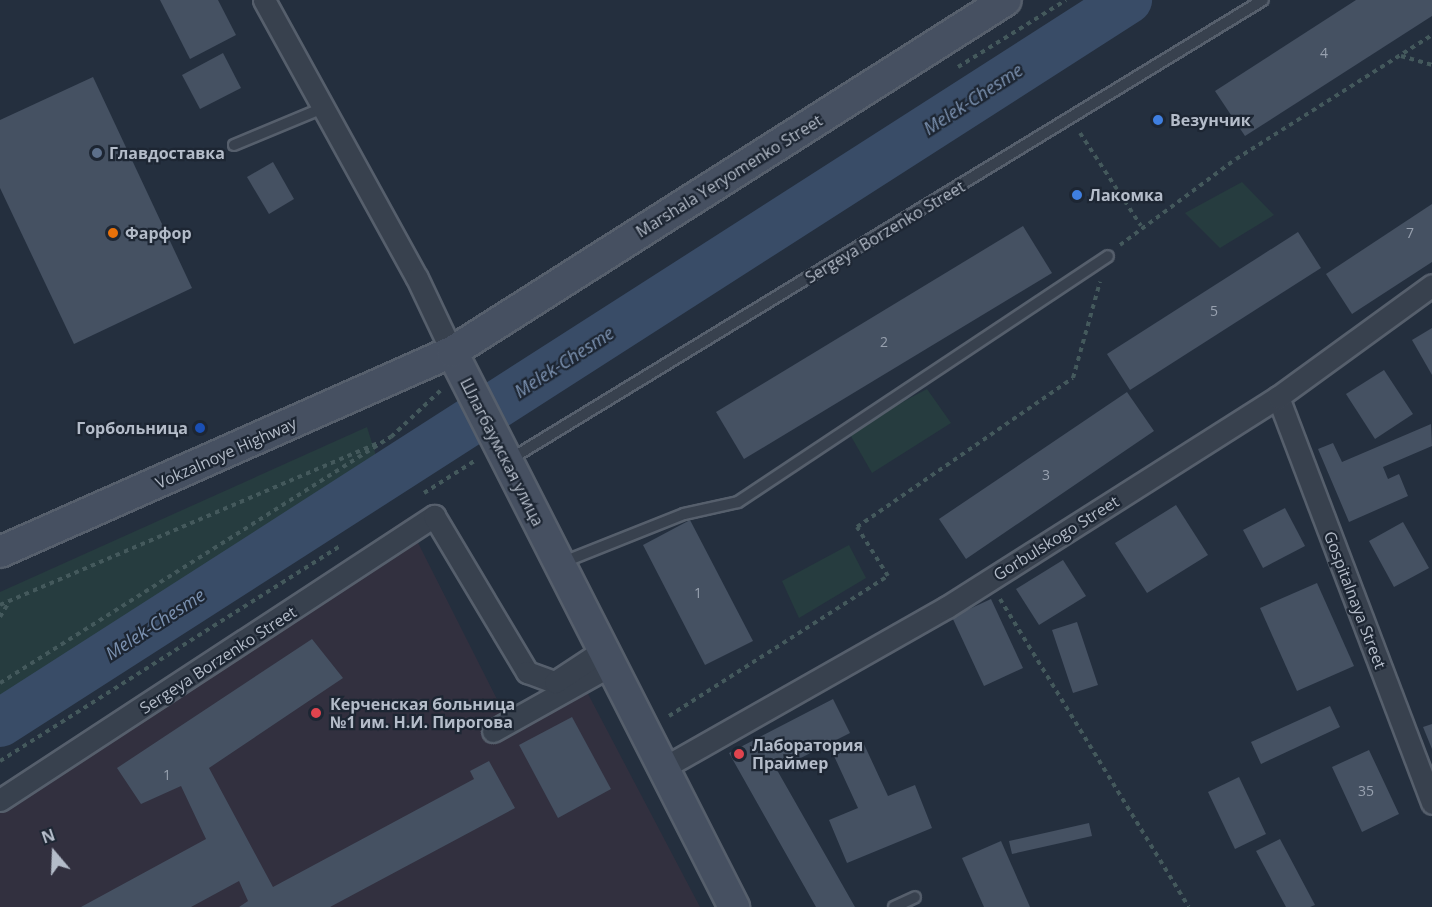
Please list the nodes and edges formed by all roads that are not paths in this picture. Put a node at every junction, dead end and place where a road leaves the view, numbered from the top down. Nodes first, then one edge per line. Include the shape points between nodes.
1 (264, 0) edge
2 (1006, 0) edge
3 (1263, 0) edge
4 (323, 108) junction
5 (234, 145) dead end
6 (1108, 256) road end
7 (1432, 285) edge
8 (458, 365) junction
9 (1278, 397) junction
10 (502, 454) junction
11 (0, 552) edge
12 (561, 563) junction
13 (609, 656) junction
14 (559, 688) junction
15 (493, 731) dead end
16 (665, 768) junction
17 (0, 800) edge
18 (1432, 803) edge
19 (915, 897) dead end
20 (734, 907) edge
21 (894, 907) edge

1 - 4 street, Шлагбаумская улица
2 - 8 main road, Marshala Yeryomenko Street
3 - 10 lane, Sergeya Borzenko Street via 1071,120
4 - 5 lane
4 - 8 street, Шлагбаумская улица via 417,278
6 - 12 lane via 738,502 684,514
7 - 9 street, Gorbulskogo Street
8 - 10 main road, Шлагбаумская улица
8 - 11 main road, Vokzalnoye Highway
9 - 16 street, Gorbulskogo Street via 989,580
9 - 18 street, Gospitalnaya Street
10 - 12 main road, Шлагбаумская улица
12 - 13 main road, Шлагбаумская улица
13 - 14 street
13 - 16 main road, Шлагбаумская улица
14 - 15 street
14 - 17 street, Sergeya Borzenko Street via 527,672 434,516
16 - 20 main road, Шлагбаумская улица
19 - 21 lane

